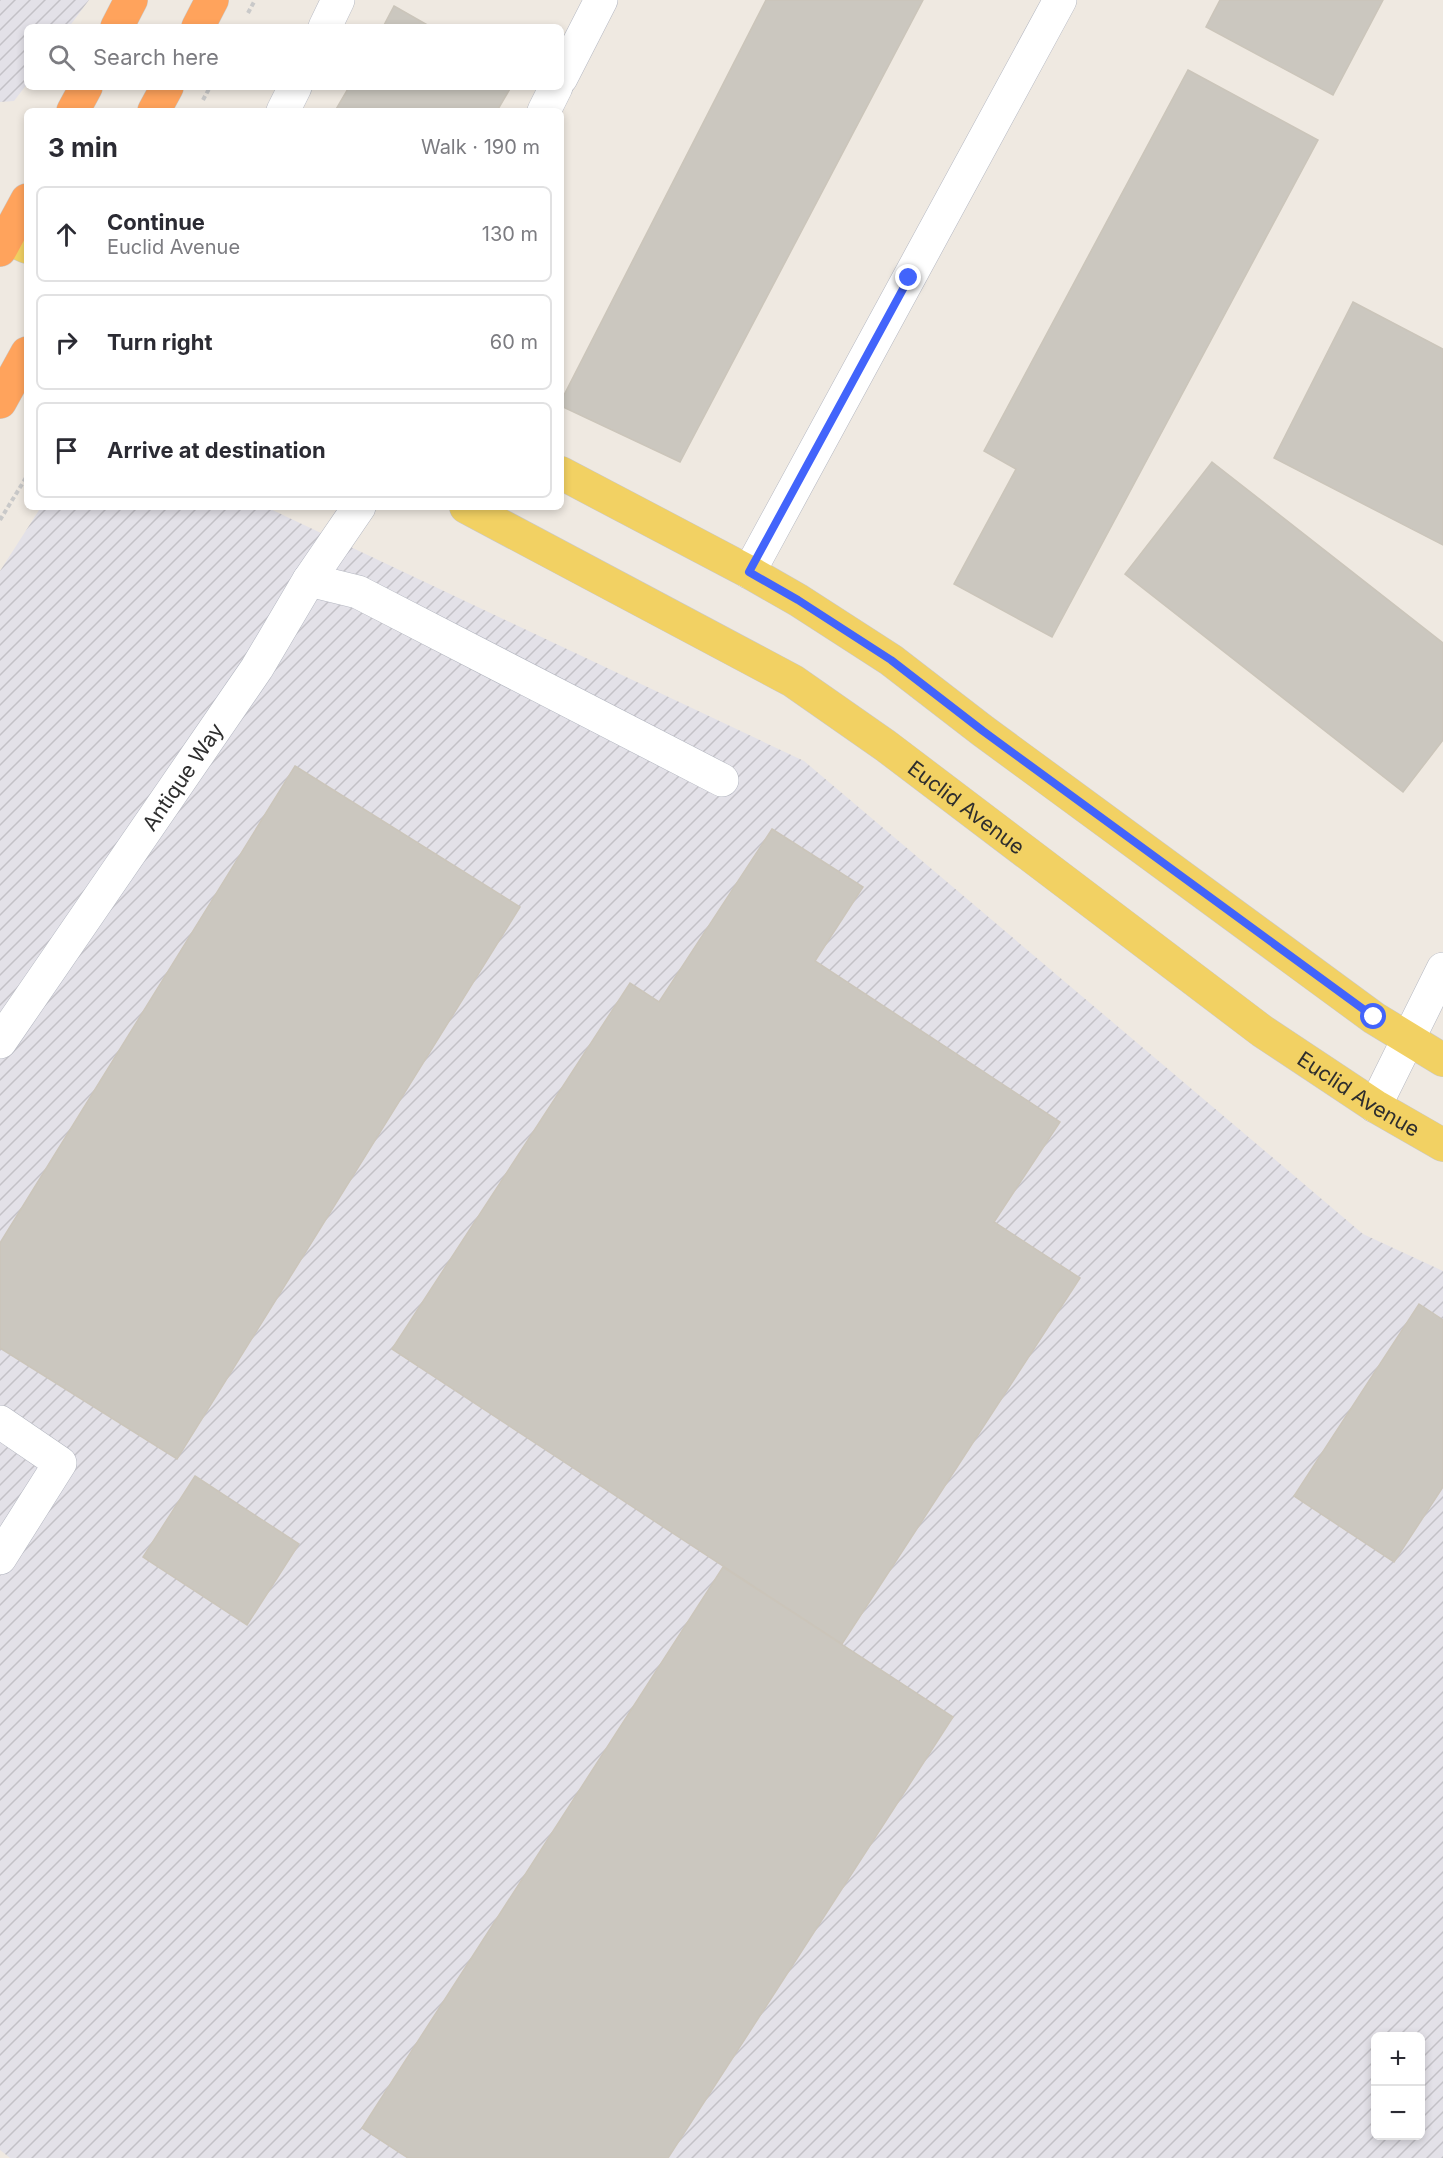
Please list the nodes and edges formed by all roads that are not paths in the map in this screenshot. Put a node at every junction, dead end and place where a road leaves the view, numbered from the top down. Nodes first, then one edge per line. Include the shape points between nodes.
1 (130, 0) edge
2 (212, 0) edge
3 (338, 0) edge
4 (601, 0) edge
5 (1060, 0) edge
6 (118, 24) edge
7 (200, 24) edge
8 (326, 24) edge
9 (564, 72) edge
10 (84, 90) edge
11 (164, 90) edge
12 (294, 90) edge
13 (554, 90) edge
14 (75, 108) edge
15 (156, 108) edge
16 (285, 108) edge
17 (546, 108) edge
18 (24, 207) edge
19 (9, 242) edge
20 (24, 358) edge
21 (0, 402) edge
22 (564, 475) edge
23 (357, 510) edge
24 (472, 510) edge
25 (749, 572) junction
26 (309, 580) junction
27 (722, 780) dead end
28 (1443, 969) edge
29 (1408, 1039) junction
30 (0, 1042) edge
31 (1443, 1060) edge
32 (1375, 1106) junction
33 (1443, 1145) edge
34 (0, 1422) edge
35 (0, 1558) edge

1 - 6 highway
2 - 7 highway
3 - 8 street
4 - 9 street
5 - 25 street
10 - 14 highway
11 - 15 highway
12 - 16 street
13 - 17 street
18 - 19 highway
20 - 21 highway
22 - 25 main road
23 - 26 street, Antique Way
24 - 32 main road, Euclid Avenue via 793,681 886,746 1262,1031
25 - 29 main road via 891,660
26 - 27 street via 358,592
26 - 30 street, Antique Way via 257,668
28 - 29 street
29 - 31 main road
29 - 32 street
32 - 33 main road, Euclid Avenue
34 - 35 street via 60,1463

